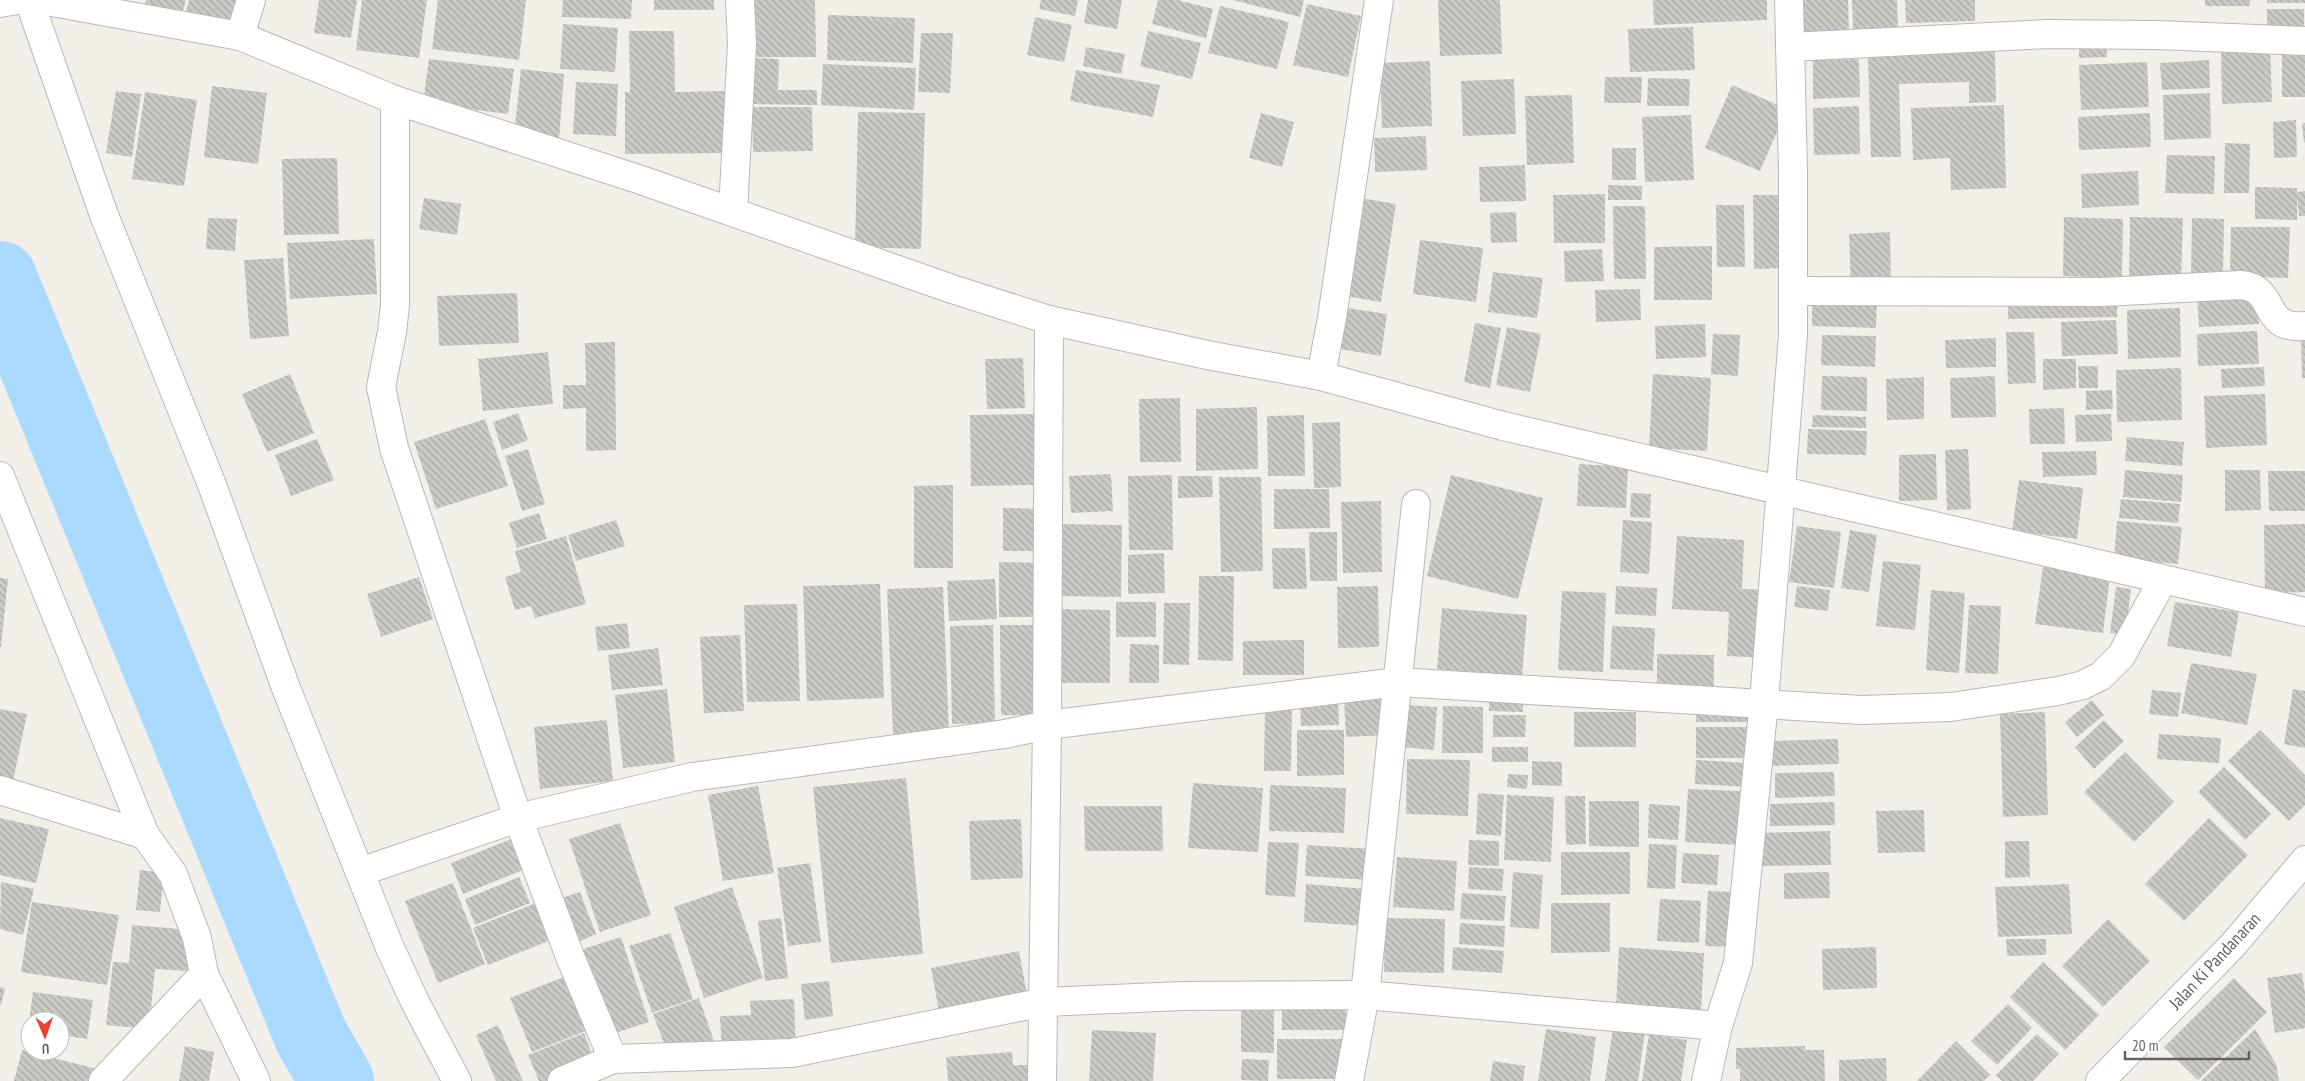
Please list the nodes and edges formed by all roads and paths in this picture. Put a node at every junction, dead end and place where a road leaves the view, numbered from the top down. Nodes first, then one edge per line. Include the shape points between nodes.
1 (17, 0) edge
2 (29, 0) edge
3 (41, 0) edge
4 (251, 0) edge
5 (740, 0) edge
6 (1379, 0) edge
7 (1789, 0) edge
8 (0, 3) edge
9 (240, 36) junction
10 (2305, 41) edge
11 (1790, 47) junction
12 (395, 100) junction
13 (733, 211) junction
14 (1793, 291) junction
15 (1049, 320) junction
16 (2305, 326) edge
17 (1321, 376) junction
18 (0, 476) edge
19 (1781, 491) junction
20 (1416, 504) dead end
21 (2163, 580) junction
22 (2305, 612) edge
23 (1398, 682) junction
24 (1764, 702) junction
25 (1047, 725) junction
26 (0, 790) edge
27 (518, 818) junction
28 (144, 835) junction
29 (2305, 860) edge
30 (360, 872) junction
31 (204, 974) junction
32 (1364, 995) junction
33 (1044, 1002) junction
34 (1718, 1026) junction
35 (613, 1059) junction
36 (103, 1081) edge
37 (256, 1081) edge
38 (457, 1081) edge
39 (562, 1081) edge
40 (1042, 1081) edge
41 (1349, 1081) edge
42 (1706, 1081) edge
43 (2100, 1081) edge

1 - 8 street
2 - 30 street via 104,215 212,485 286,688
3 - 9 street
4 - 9 street
5 - 13 street via 742,44
6 - 17 street
7 - 11 street
9 - 12 street
10 - 11 street via 2048,34
11 - 14 street
12 - 13 street
12 - 27 street via 395,304 381,380 382,396 394,448
13 - 15 street
14 - 16 street via 2103,292 2241,285 2260,292 2284,325
14 - 19 street via 1794,335
15 - 17 street
15 - 25 street
17 - 19 street via 1503,426
18 - 28 street
19 - 21 street
19 - 24 street
20 - 23 street
21 - 22 street
21 - 24 street via 2121,656 2102,676 2083,685 1952,708 1862,710
23 - 24 street
23 - 25 street
23 - 32 street
24 - 34 street via 1738,963
25 - 27 street via 1005,734 692,777
25 - 33 street
26 - 28 street
27 - 30 street
27 - 35 street
28 - 31 street via 173,874 197,938
29 - 43 street, Jalan Ki Pandanaran via 2233,945
30 - 38 street via 412,996
31 - 36 street
31 - 37 street
32 - 33 street via 1182,996
32 - 34 street
32 - 41 street
33 - 35 street via 792,1053
33 - 40 street
34 - 42 street
35 - 39 street

